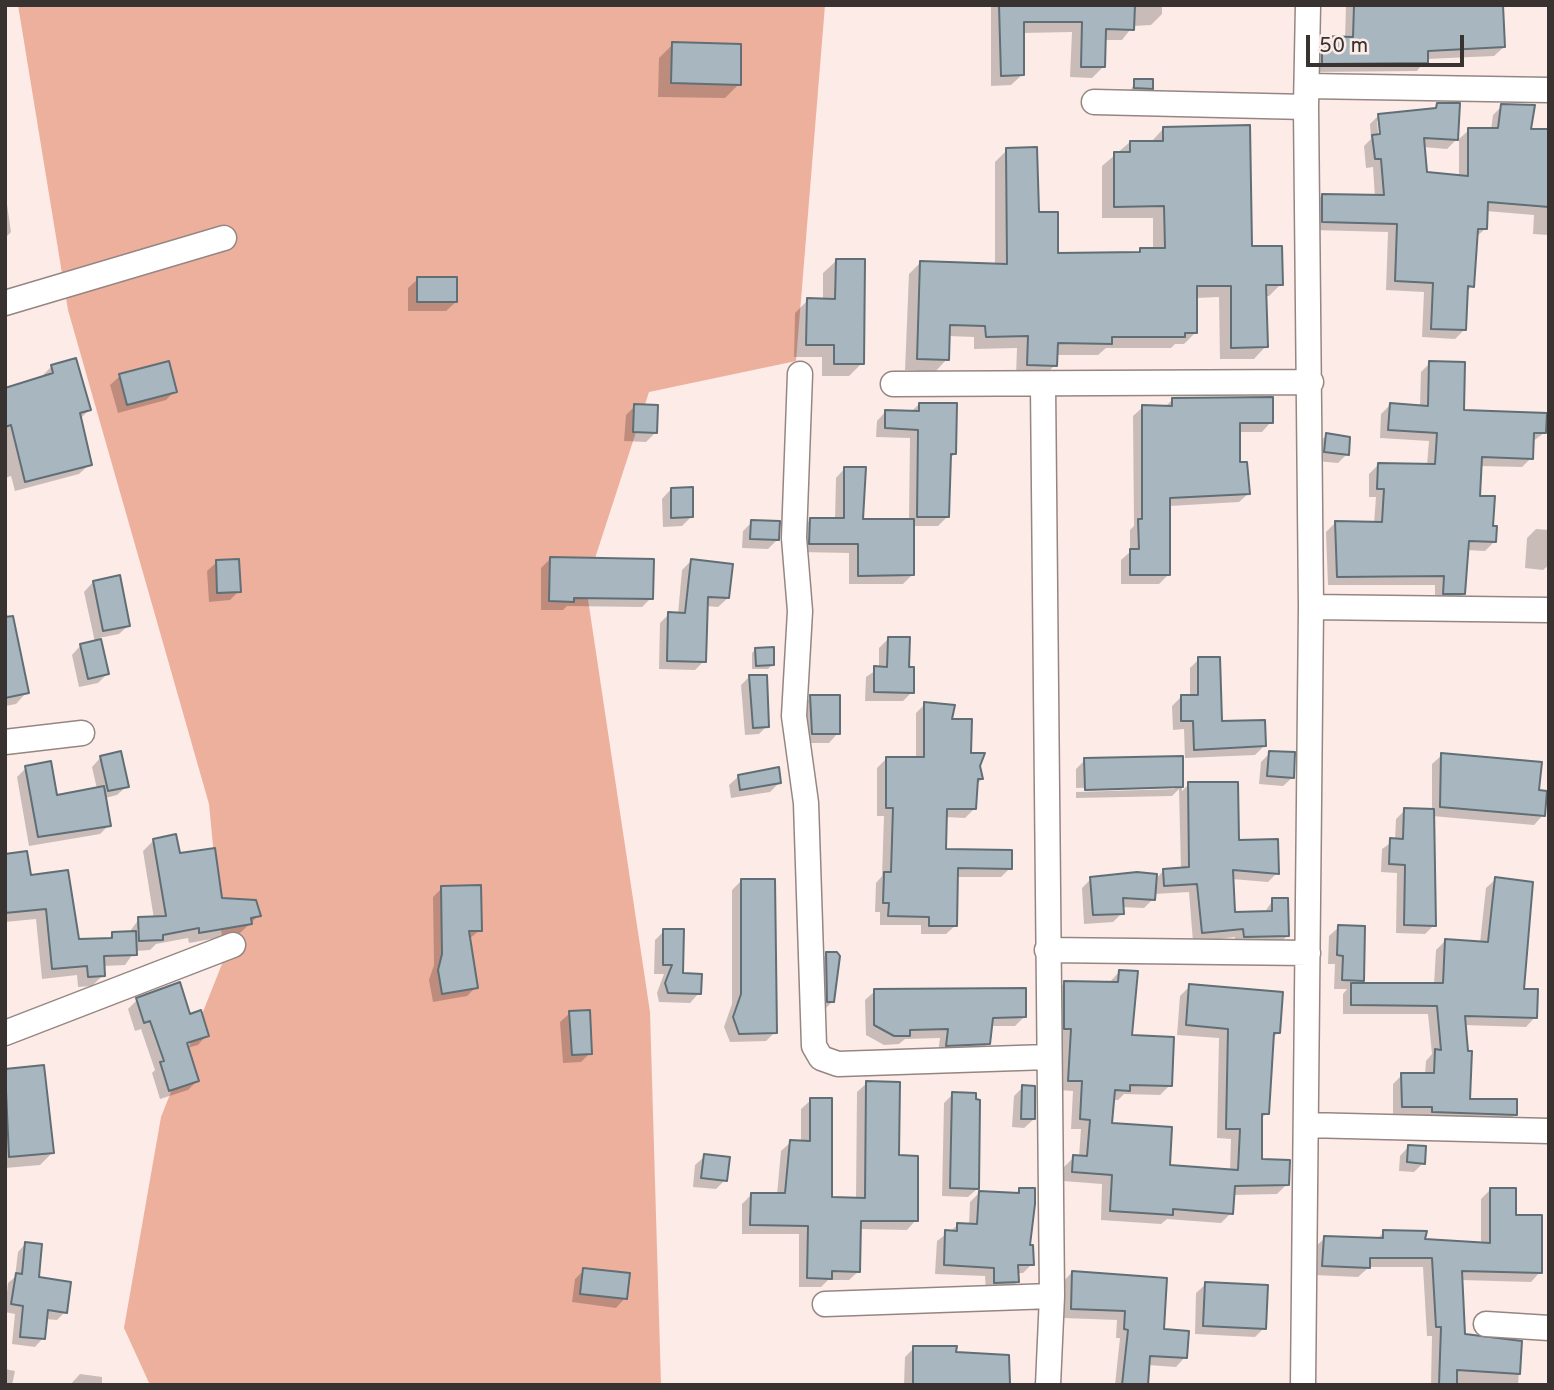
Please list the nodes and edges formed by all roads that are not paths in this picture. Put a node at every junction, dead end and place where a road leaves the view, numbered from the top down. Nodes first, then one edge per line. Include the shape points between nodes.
1 (1308, 5) edge
2 (1549, 90) edge
3 (1306, 96) junction
4 (1094, 102) dead end
5 (224, 238) dead end
6 (5, 303) edge
7 (800, 374) dead end
8 (1311, 382) junction
9 (893, 384) dead end
10 (1043, 385) junction
11 (1311, 607) junction
12 (1549, 610) edge
13 (82, 733) dead end
14 (5, 742) edge
15 (233, 946) dead end
16 (1047, 950) junction
17 (1308, 953) junction
18 (5, 1033) edge
19 (1048, 1057) junction
20 (1306, 1125) junction
21 (1549, 1131) edge
22 (1052, 1296) junction
23 (825, 1304) dead end
24 (1486, 1324) dead end
25 (1549, 1328) edge
26 (1048, 1385) edge
27 (1303, 1385) edge

1 - 3 street
2 - 3 street
3 - 4 street
3 - 8 street
5 - 6 street
7 - 19 street via 794,538 800,611 794,716 806,803 814,1046 821,1058 838,1064
8 - 10 street
8 - 11 street
9 - 10 street
10 - 16 street
11 - 12 street
11 - 17 street
13 - 14 street
15 - 18 street
16 - 17 street
16 - 19 street
17 - 20 street
19 - 22 street
20 - 21 street
20 - 27 street
22 - 23 street
22 - 26 street
24 - 25 street

